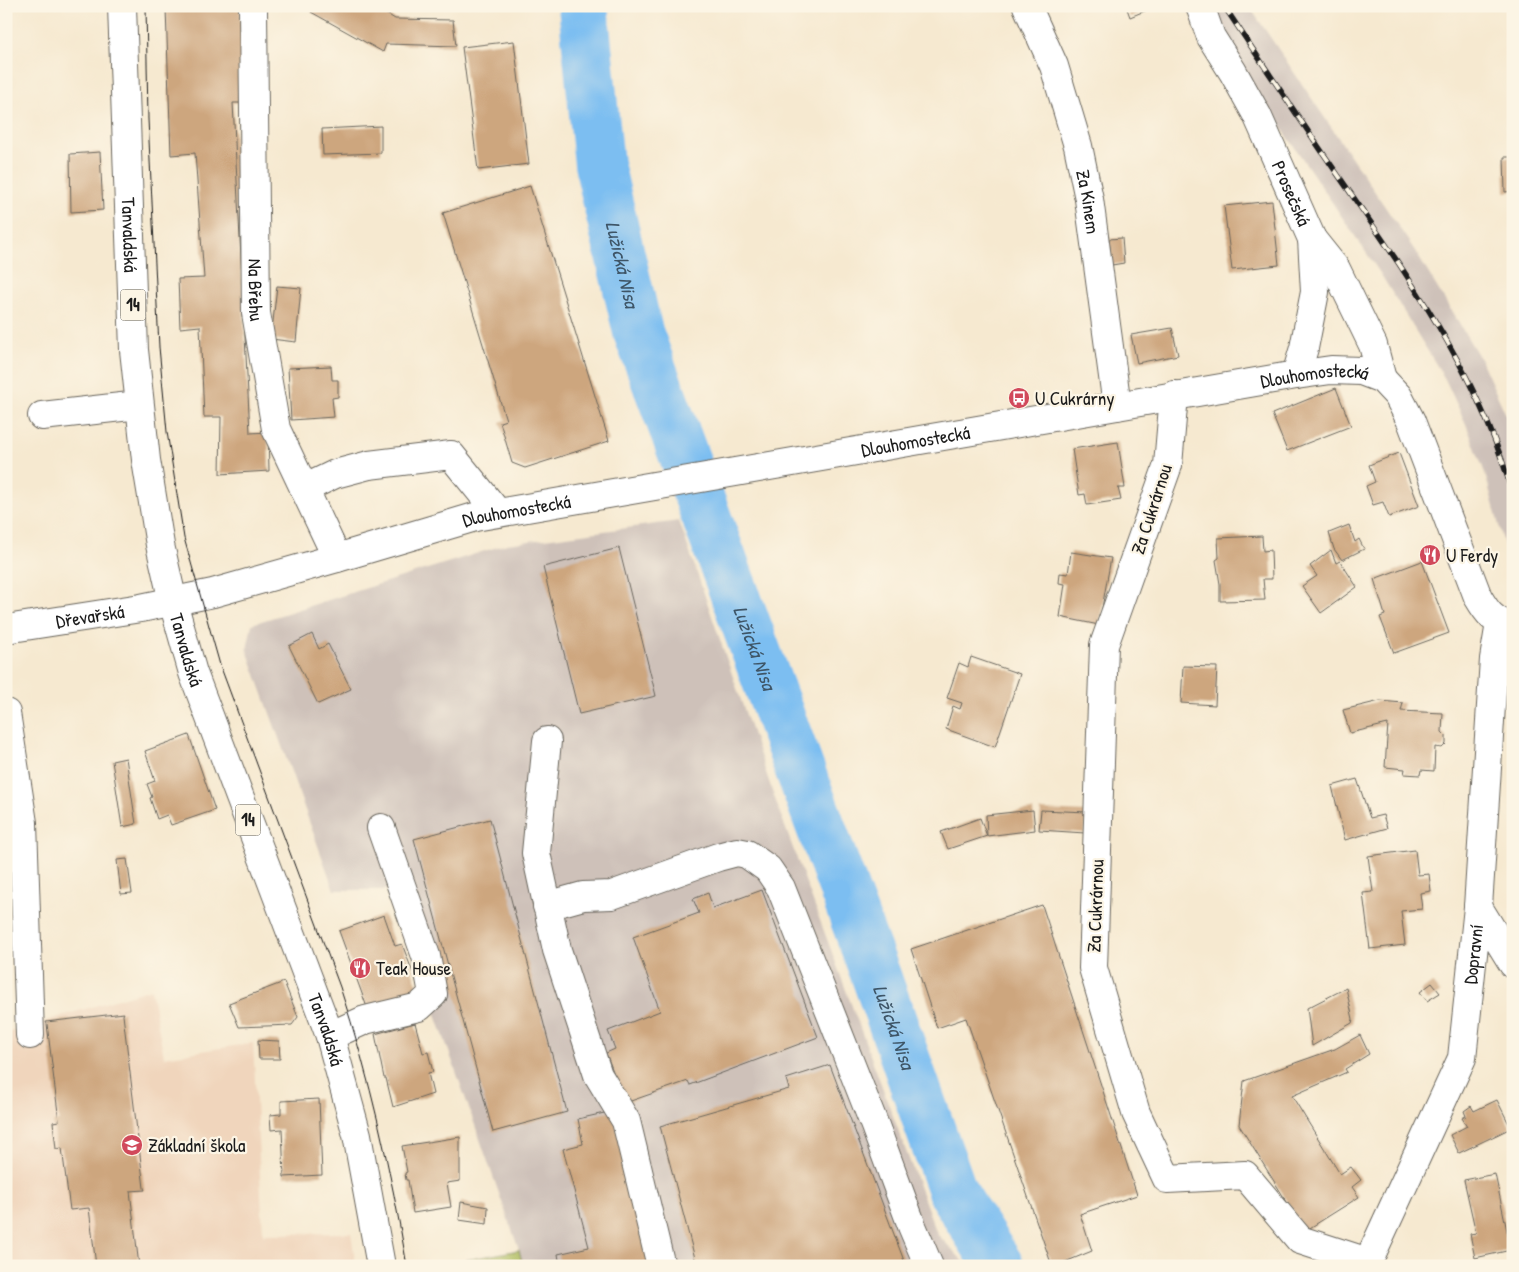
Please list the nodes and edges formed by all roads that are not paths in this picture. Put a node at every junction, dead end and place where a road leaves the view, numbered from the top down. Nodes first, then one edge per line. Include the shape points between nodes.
1 (122, 6) edge
2 (254, 6) edge
3 (1027, 6) edge
4 (1200, 6) edge
5 (1312, 239) junction
6 (1296, 375) junction
7 (1382, 379) junction
8 (1174, 395) junction
9 (139, 406) junction
10 (1117, 406) junction
11 (42, 416) dead end
12 (304, 489) junction
13 (498, 513) junction
14 (337, 558) junction
15 (173, 602) junction
16 (1506, 625) edge
17 (6, 628) edge
18 (6, 713) edge
19 (547, 741) dead end
20 (381, 828) dead end
21 (547, 906) junction
22 (1478, 908) junction
23 (1513, 964) edge
24 (30, 1034) dead end
25 (330, 1036) junction
26 (1369, 1264) edge
27 (381, 1266) edge
28 (661, 1266) edge
29 (929, 1266) edge

1 - 9 street, Tanvaldská / 14 via 134,350
2 - 12 street, Na Břehu via 256,313 276,429
3 - 10 street, Za Kinem via 1054,66 1090,199
4 - 5 street, Prosečská via 1211,37 1257,115
5 - 6 street via 1315,292
5 - 7 street, Prosečská via 1336,269 1373,345
6 - 7 street, Dlouhomostecká via 1331,370 1361,371
6 - 8 street, Dlouhomostecká
7 - 16 street, Dlouhomostecká via 1398,396 1411,421 1478,596 1487,612
8 - 10 street, Dlouhomostecká
8 - 26 street, Za Cukrárnou via 1168,465 1104,645 1093,968 1136,1113 1166,1179 1245,1175 1300,1240
9 - 11 street
9 - 15 street, Tanvaldská / 14 via 160,545
10 - 13 street, Dlouhomostecká
12 - 13 street via 335,474 369,465 451,455
12 - 14 street, Na Břehu
13 - 14 street, Dlouhomostecká
14 - 15 street, Dlouhomostecká
15 - 17 street, Dřevařská
15 - 25 street, Tanvaldská / 14 via 193,673
16 - 22 street, Dopravní via 1494,659
18 - 24 street via 23,823
19 - 21 street via 536,853
20 - 25 street via 426,956 433,994 419,1007 365,1020
21 - 28 street via 556,950 598,1076 626,1121
21 - 29 street via 583,896 612,895 737,852 747,854 768,869 780,888
22 - 23 street
22 - 26 street, Dopravní via 1462,1058
25 - 27 street, Tanvaldská / 14 via 357,1135

